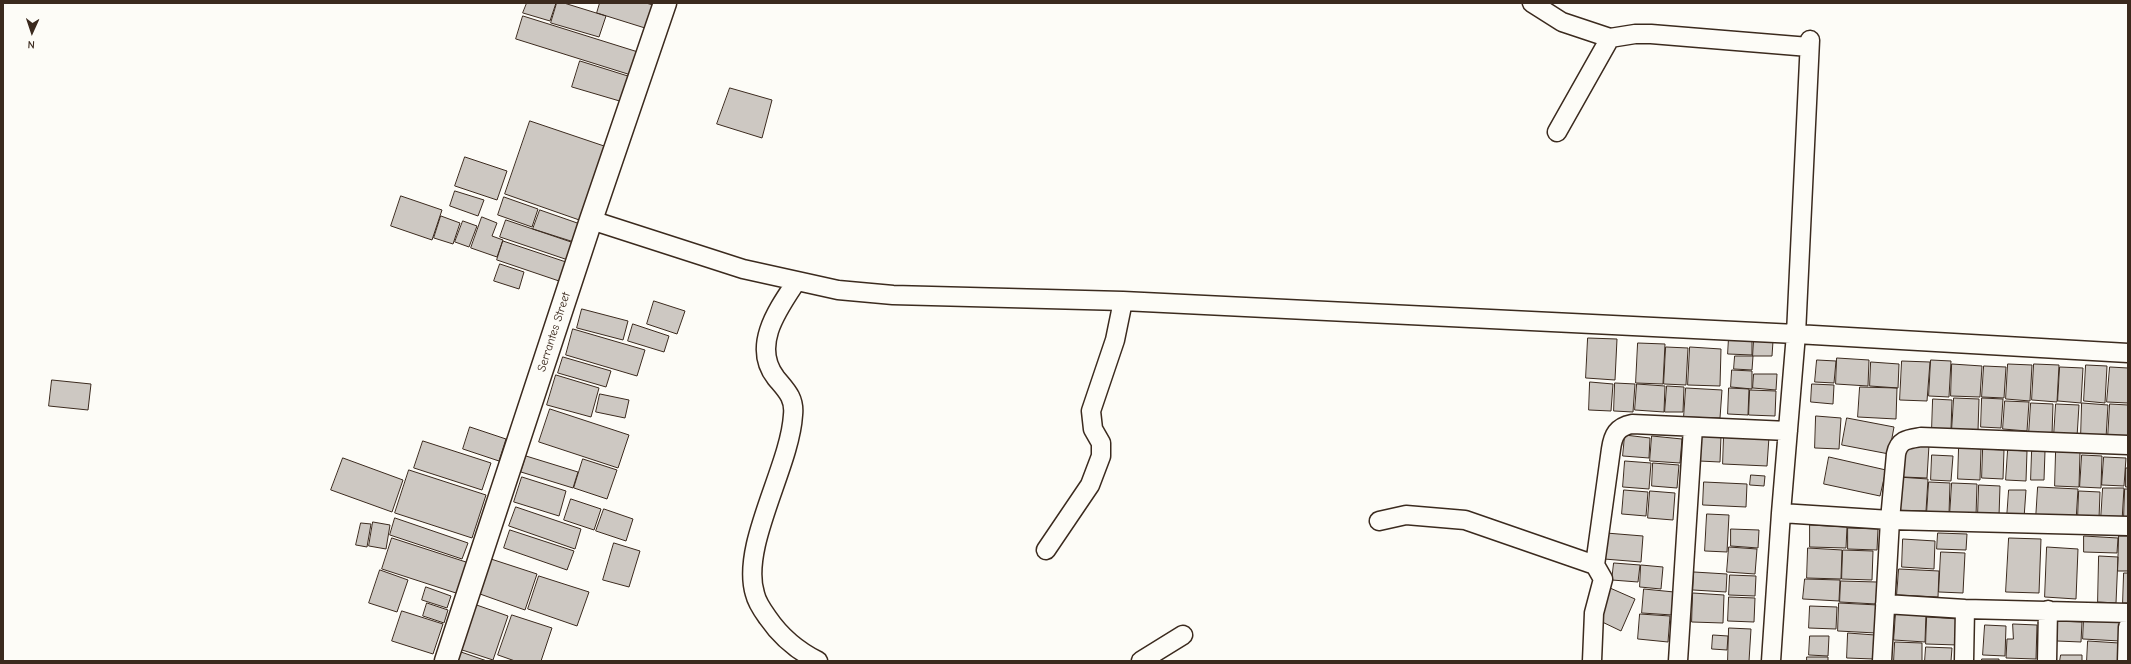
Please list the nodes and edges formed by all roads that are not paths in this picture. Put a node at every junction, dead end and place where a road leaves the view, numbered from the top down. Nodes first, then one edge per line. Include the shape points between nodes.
1 (665, 3) edge
2 (1532, 3) edge
3 (1610, 38) junction
4 (1557, 132) dead end
5 (591, 220) junction
6 (796, 282) junction
7 (1123, 301) junction
8 (1796, 334) junction
9 (2128, 353) edge
10 (1693, 427) junction
11 (1788, 431) junction
12 (2128, 445) edge
13 (1781, 513) junction
14 (1890, 520) junction
15 (1379, 521) dead end
16 (2128, 526) edge
17 (1046, 550) dead end
18 (1595, 565) junction
19 (1885, 604) junction
20 (1965, 609) junction
21 (2048, 610) junction
22 (2128, 613) edge
23 (2128, 627) edge
24 (1182, 635) dead end
25 (446, 661) edge
26 (818, 661) edge
27 (1141, 661) edge
28 (1592, 661) edge
29 (1678, 661) edge
30 (1771, 661) edge
31 (1882, 661) edge
32 (1964, 661) edge
33 (2046, 661) edge
34 (2127, 661) edge

1 - 5 main road, Serrantes Street
2 - 3 street via 1562,22
3 - 4 street
3 - 8 street via 1651,34 1809,43
5 - 6 street via 743,269
5 - 25 main road, Serrantes Street
6 - 7 street via 838,290 892,295
6 - 26 street via 774,315 768,335 768,366 791,396 794,413 789,442 758,537 753,578 755,594 776,630 803,653
7 - 8 street
7 - 17 street via 1116,340 1091,411 1094,429 1101,442 1101,456 1090,485
8 - 9 street
8 - 11 street
10 - 11 street
10 - 18 street via 1632,424 1620,428 1615,434
10 - 29 street
11 - 13 street
12 - 14 street via 1922,437 1907,440 1897,447
13 - 14 street
13 - 30 street
14 - 16 street
14 - 19 street
15 - 18 street via 1406,514 1465,520
18 - 28 street via 1603,579 1594,613
19 - 20 street
19 - 31 street
20 - 21 street
20 - 32 street
21 - 22 street
21 - 33 street
23 - 34 street
24 - 27 street

